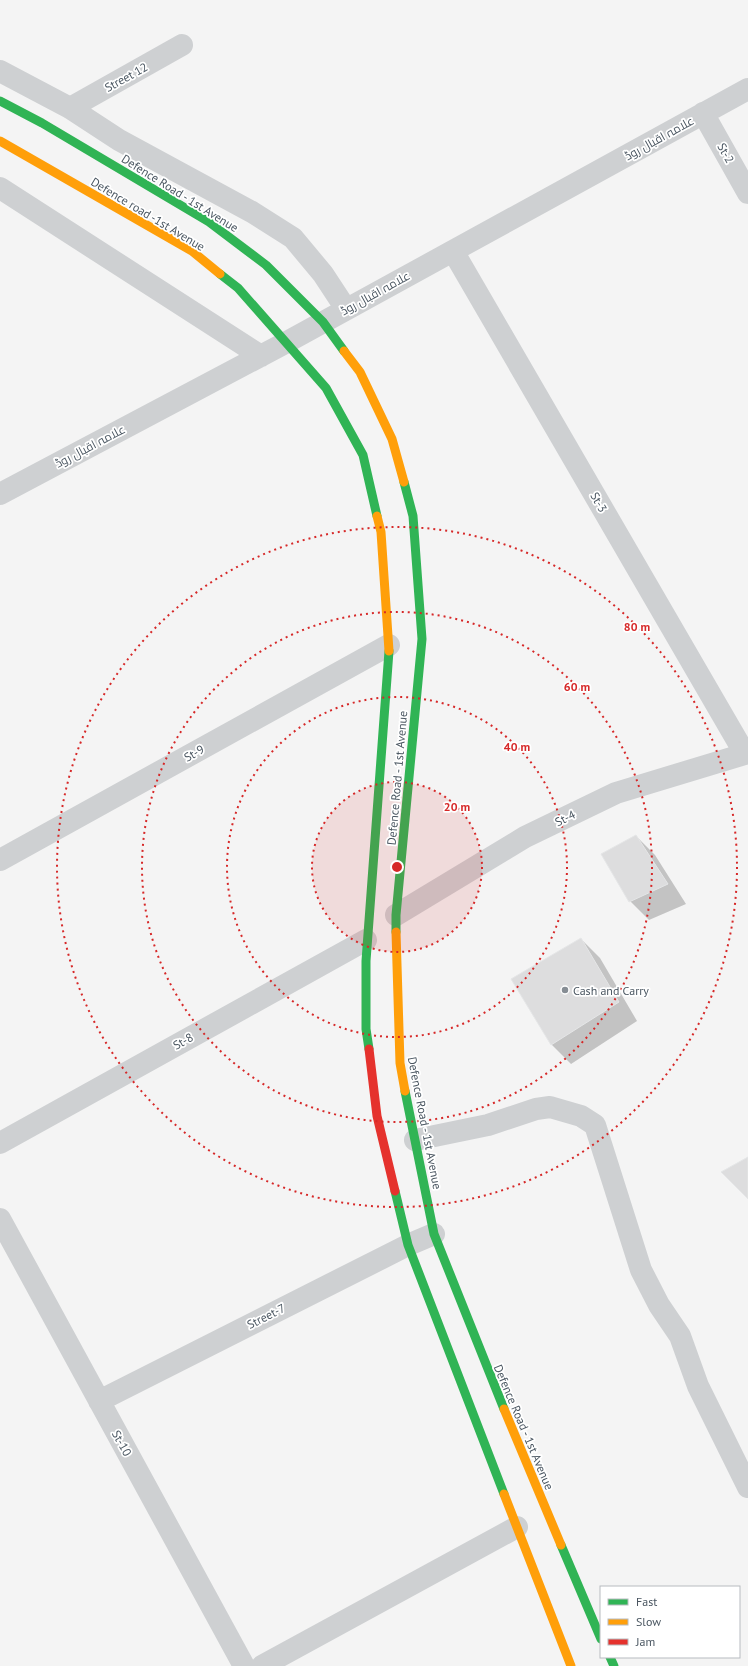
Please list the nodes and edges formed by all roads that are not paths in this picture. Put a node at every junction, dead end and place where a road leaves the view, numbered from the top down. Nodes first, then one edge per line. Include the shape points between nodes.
1 (182, 46) dead end
2 (0, 71) edge
3 (748, 89) edge
4 (0, 101) edge
5 (70, 108) junction
6 (703, 113) junction
7 (0, 141) edge
8 (0, 188) edge
9 (748, 193) edge
10 (453, 251) junction
11 (346, 309) junction
12 (322, 322) junction
13 (287, 342) junction
14 (261, 356) junction
15 (0, 494) edge
16 (389, 645) junction
17 (747, 753) edge
18 (0, 860) edge
19 (396, 915) junction
20 (366, 940) junction
21 (415, 1140) junction
22 (0, 1143) edge
23 (0, 1219) edge
24 (434, 1234) junction
25 (408, 1245) junction
26 (99, 1401) junction
27 (748, 1487) edge
28 (518, 1527) junction
29 (600, 1637) edge
30 (244, 1666) edge
31 (262, 1666) edge
32 (571, 1666) edge

1 - 5 street, Street 12
2 - 5 street
3 - 6 street, علامہ اقبال روڈ
4 - 12 main road, Defence Road - 1st Avenue via 42,123 208,222 266,265
5 - 11 street via 119,140 252,212 292,238 323,274
6 - 9 street, St-2
6 - 10 street, علامہ اقبال روڈ
7 - 13 main road, Defence road -1st Avenue via 192,251 238,288
8 - 14 street
10 - 11 street, علامہ اقبال روڈ
10 - 17 street, St-3
11 - 12 street, علامہ اقبال روڈ
12 - 13 street, علامہ اقبال روڈ
12 - 19 main road, Defence Road - 1st Avenue via 360,372 392,439 413,516 422,639
13 - 14 street, علامہ اقبال روڈ
13 - 16 main road, Defence Road - 1st Avenue via 326,388 363,455 381,532
14 - 15 street, علامہ اقبال روڈ
16 - 18 street, St-9
16 - 20 main road, Defence Road - 1st Avenue
17 - 19 street, St-4 via 616,793 525,837
19 - 21 main road, Defence Road - 1st Avenue via 400,1064
20 - 22 street, St-8
20 - 25 main road, Defence Road - 1st Avenue via 366,1029 377,1116
21 - 24 main road, Defence Road - 1st Avenue
21 - 27 street via 488,1125 550,1107 581,1116 595,1125 641,1270 659,1305 680,1336 698,1386
23 - 26 street, St-10
24 - 25 street, Street-7
24 - 29 main road, Defence Road - 1st Avenue via 480,1354
25 - 26 street, Street-7
25 - 28 main road, Defence Road - 1st Avenue
26 - 30 street, St-10
28 - 31 street
28 - 32 main road, Defence Road - 1st Avenue

